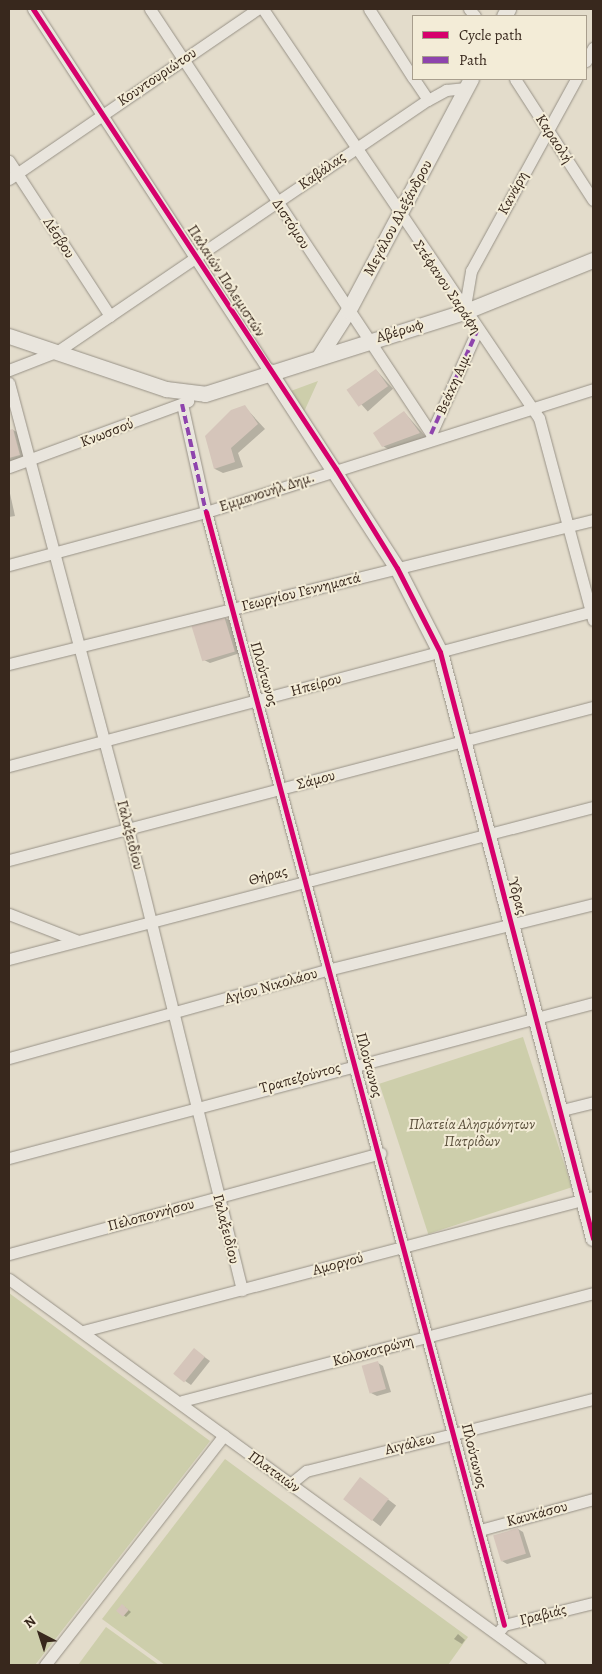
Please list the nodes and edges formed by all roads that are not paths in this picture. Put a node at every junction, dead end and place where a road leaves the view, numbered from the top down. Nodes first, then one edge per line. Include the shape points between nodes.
1 (33, 9) edge
2 (150, 9) edge
3 (256, 9) edge
4 (262, 9) edge
5 (369, 9) edge
6 (593, 48) edge
7 (587, 59) edge
8 (183, 60) junction
9 (412, 75) edge
10 (415, 80) edge
11 (516, 80) edge
12 (575, 80) edge
13 (468, 83) edge
14 (428, 100) junction
15 (102, 114) junction
16 (547, 130) junction
17 (355, 148) junction
18 (9, 161) edge
19 (13, 176) edge
20 (593, 200) edge
21 (277, 202) junction
22 (400, 216) junction
23 (195, 258) junction
24 (593, 260) edge
25 (348, 311) junction
26 (464, 312) junction
27 (110, 316) junction
28 (477, 331) junction
29 (9, 336) edge
30 (368, 341) junction
31 (58, 351) junction
32 (320, 355) junction
33 (9, 370) edge
34 (269, 371) junction
35 (9, 383) edge
36 (593, 389) edge
37 (205, 394) junction
38 (182, 404) junction
39 (533, 409) junction
40 (432, 437) junction
41 (30, 462) junction
42 (9, 467) edge
43 (336, 469) junction
44 (206, 512) junction
45 (593, 520) edge
46 (568, 527) junction
47 (55, 555) junction
48 (9, 566) edge
49 (397, 568) junction
50 (233, 609) junction
51 (592, 614) edge
52 (78, 646) junction
53 (440, 652) junction
54 (9, 664) edge
55 (259, 700) junction
56 (593, 707) edge
57 (105, 738) junction
58 (462, 742) junction
59 (9, 766) edge
60 (283, 789) junction
61 (593, 807) edge
62 (127, 825) junction
63 (488, 835) junction
64 (9, 860) edge
65 (307, 879) junction
66 (593, 904) edge
67 (9, 914) edge
68 (151, 920) junction
69 (512, 926) junction
70 (76, 940) junction
71 (9, 959) edge
72 (331, 969) junction
73 (593, 1004) edge
74 (174, 1013) junction
75 (535, 1018) junction
76 (9, 1058) edge
77 (355, 1063) junction
78 (593, 1102) edge
79 (196, 1106) junction
80 (558, 1111) junction
81 (381, 1153) junction
82 (9, 1158) edge
83 (218, 1197) junction
84 (588, 1199) edge
85 (593, 1238) edge
86 (404, 1247) junction
87 (9, 1254) edge
88 (9, 1279) edge
89 (242, 1290) junction
90 (593, 1293) edge
91 (83, 1332) junction
92 (430, 1336) junction
93 (593, 1399) edge
94 (182, 1401) junction
95 (456, 1433) junction
96 (224, 1435) junction
97 (290, 1484) junction
98 (593, 1499) edge
99 (480, 1530) junction
100 (593, 1603) edge
101 (500, 1629) junction
102 (44, 1665) edge
103 (539, 1665) edge

1 - 15 street, Παλαιών Πολεμιστών
2 - 8 street, Διστόμου
3 - 8 street, Κουντουριώτου
4 - 17 street, Στέφανου Σαράφη
5 - 9 street
6 - 7 street
8 - 15 street, Κουντουριώτου
8 - 21 street, Διστόμου
10 - 14 street
11 - 16 street, Καραολή
12 - 16 street, Κανάρη
13 - 14 street, Καβάλας
13 - 22 street, Μεγάλου Αλεξάνδρου
14 - 17 street, Καβάλας
15 - 19 street, Κουντουριώτου
15 - 23 street, Παλαιών Πολεμιστών
16 - 20 street, Καραολή
16 - 26 street, Κανάρη via 471,271
17 - 21 street, Καβάλας
17 - 22 street, Στέφανου Σαράφη
18 - 19 street, Λέσβου
19 - 27 street, Λέσβου
21 - 23 street, Καβάλας
21 - 25 street, Διστόμου
22 - 25 street, Μεγάλου Αλεξάνδρου
22 - 26 street, Στέφανου Σαράφη
23 - 27 street, Καβάλας
23 - 34 street, Παλαιών Πολεμιστών
24 - 26 street, Αβέρωφ
25 - 30 street, Διστόμου
25 - 32 street, Μεγάλου Αλεξάνδρου
26 - 28 street, Στέφανου Σαράφη
26 - 30 street, Αβέρωφ
27 - 31 street, Καβάλας
28 - 39 street, Στέφανου Σαράφη
28 - 40 street, Βεάκη Αιμ.
29 - 31 street
30 - 32 street, Αβέρωφ
30 - 40 street, Διστόμου
31 - 33 street, Καβάλας
31 - 37 street via 166,389
32 - 34 street, Αβέρωφ
34 - 37 street, Αβέρωφ
34 - 43 street, Παλαιών Πολεμιστών
35 - 41 street, Γαλαξειδίου
36 - 39 street, Εμμανουήλ Δημ.
37 - 38 street, Κνωσσού
38 - 41 street, Κνωσσού
38 - 44 street, Πλούτωνος
39 - 40 street, Εμμανουήλ Δημ.
39 - 46 street, Στέφανου Σαράφη
40 - 43 street, Εμμανουήλ Δημ.
41 - 42 street, Κνωσσού
41 - 47 street, Γαλαξειδίου
43 - 44 street, Εμμανουήλ Δημ.
43 - 49 street, Παλαιών Πολεμιστών
44 - 47 street, Εμμανουήλ Δημ.
44 - 50 street, Πλούτωνος
45 - 46 street, Γεωργίου Γεννηματά
46 - 49 street, Γεωργίου Γεννηματά
46 - 51 street, Στέφανου Σαράφη
47 - 48 street, Εμμανουήλ Δημ.
47 - 52 street, Γαλαξειδίου
49 - 50 street, Γεωργίου Γεννηματά
49 - 53 street, Ύδρας
50 - 52 street, Γεωργίου Γεννηματά
50 - 55 street, Πλούτωνος
51 - 53 street, Ηπείρου
52 - 54 street, Γεωργίου Γεννηματά
52 - 57 street, Γαλαξειδίου
53 - 55 street, Ηπείρου
53 - 58 street, Ύδρας
55 - 57 street, Ηπείρου
55 - 60 street, Πλούτωνος
56 - 58 street, Σάμου
57 - 59 street, Ηπείρου
57 - 62 street, Γαλαξειδίου
58 - 60 street, Σάμου
58 - 63 street, Ύδρας
60 - 62 street, Σάμου
60 - 65 street, Πλούτωνος
61 - 63 street, Θήρας
62 - 64 street, Σάμου
62 - 68 street, Γαλαξειδίου
63 - 65 street, Θήρας
63 - 69 street, Ύδρας
65 - 68 street, Θήρας
65 - 72 street, Πλούτωνος
66 - 69 street, Αγίου Νικολάου
67 - 70 street
68 - 70 street, Θήρας
68 - 74 street, Γαλαξειδίου
69 - 72 street, Αγίου Νικολάου
69 - 75 street, Ύδρας
70 - 71 street, Θήρας
72 - 74 street, Αγίου Νικολάου
72 - 77 street, Πλούτωνος
73 - 75 street, Τραπεζούντος
74 - 76 street, Αγίου Νικολάου
74 - 79 street, Γαλαξειδίου
75 - 77 street, Τραπεζούντος
75 - 80 street, Ύδρας
77 - 79 street, Τραπεζούντος
77 - 81 street, Πλούτωνος
78 - 80 street
79 - 82 street, Τραπεζούντος
79 - 83 street, Γαλαξειδίου
80 - 84 street, Ύδρας
81 - 83 street, Πελοποννήσου
81 - 86 street, Πλούτωνος
83 - 87 street, Πελοποννήσου
83 - 89 street, Γαλαξειδίου
84 - 85 street, Ύδρας
84 - 86 street, Αμοργού
86 - 89 street, Αμοργού
86 - 92 street, Πλούτωνος
88 - 91 street, Πλαταιών
89 - 91 street, Αμοργού
90 - 92 street, Κολοκοτρώνη
91 - 94 street, Πλαταιών
92 - 94 street, Κολοκοτρώνη
92 - 95 street, Πλούτωνος
93 - 95 street, Αιγάλεω
94 - 96 street, Πλαταιών
95 - 97 street, Αιγάλεω via 306,1471
95 - 99 street, Πλούτωνος
96 - 97 street, Πλαταιών
96 - 102 street
97 - 101 street, Πλαταιών
98 - 99 street, Καυκάσου
99 - 101 street, Πλούτωνος
100 - 101 street, Γραβιάς
101 - 103 street, Πλαταιών

